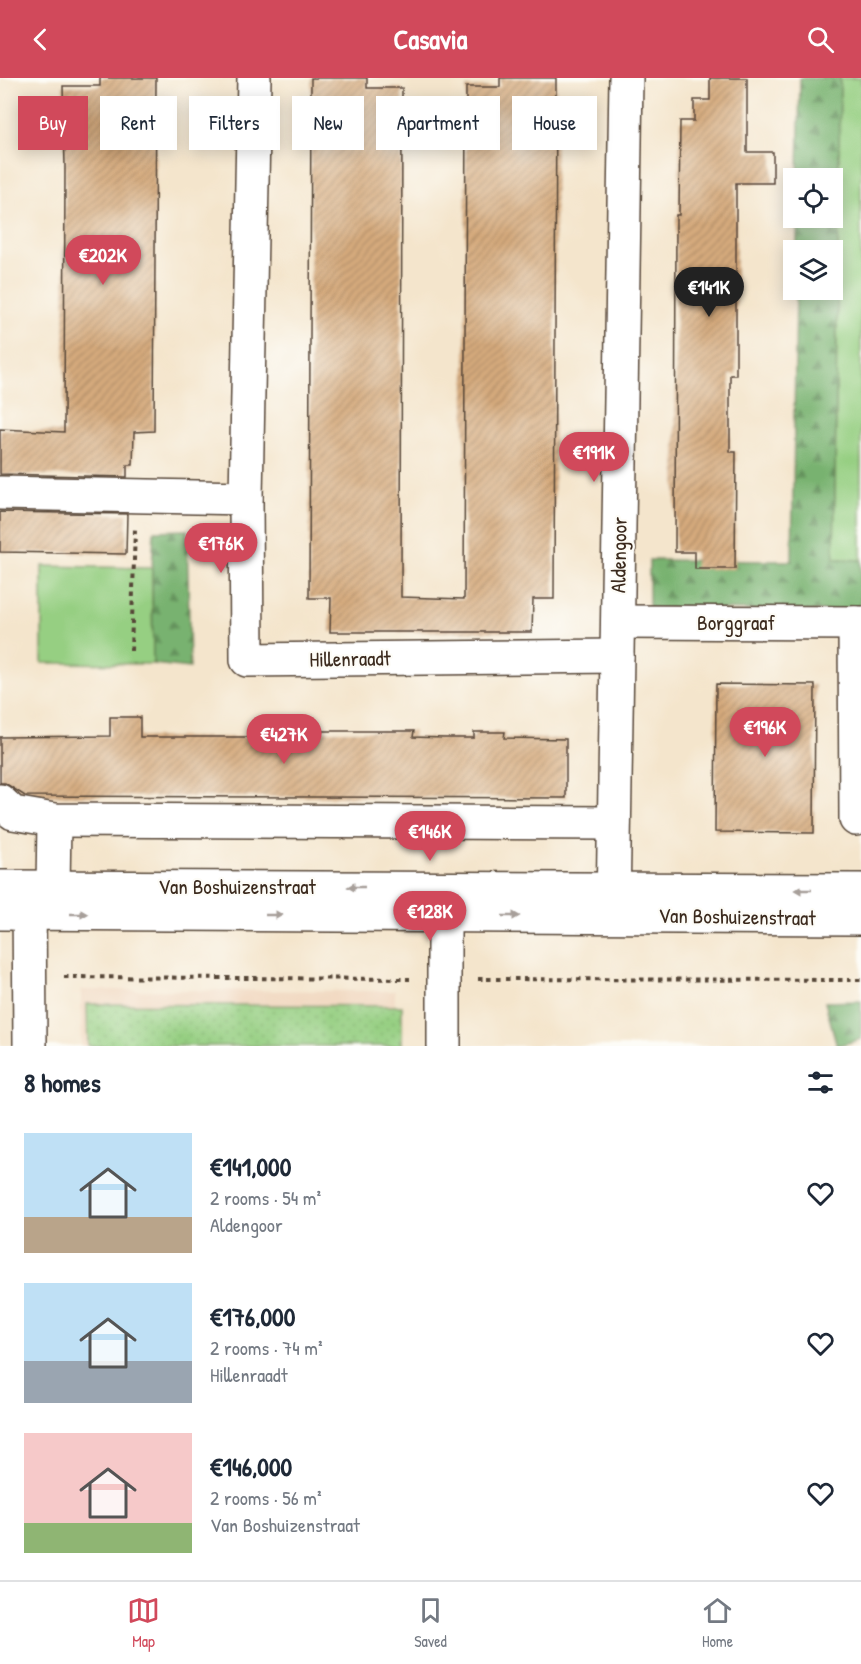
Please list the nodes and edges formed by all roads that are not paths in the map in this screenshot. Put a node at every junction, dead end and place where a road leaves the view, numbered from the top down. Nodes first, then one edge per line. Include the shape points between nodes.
1 (254, 78) edge
2 (626, 78) edge
3 (0, 493) edge
4 (246, 498) junction
5 (618, 622) junction
6 (858, 623) edge
7 (617, 656) junction
8 (0, 801) edge
9 (856, 819) dead end
10 (54, 820) junction
11 (614, 823) junction
12 (861, 890) edge
13 (22, 898) edge
14 (444, 902) junction
15 (613, 902) junction
16 (861, 918) edge
17 (30, 1046) edge
18 (444, 1046) edge

1 - 4 street, Hillenraadt
2 - 5 street, Aldengoor
3 - 4 street
4 - 7 street, Hillenraadt via 247,660
5 - 6 street, Borggraaf
5 - 7 street, Aldengoor
6 - 9 street, Borggraaf
7 - 11 street, Aldengoor
8 - 10 street via 13,813
10 - 11 street
10 - 13 street
11 - 15 street, Aldengoor
12 -> 15 street, Van Boshuizenstraat
13 - 14 street, Van Boshuizenstraat
13 - 17 street
14 - 15 street, Van Boshuizenstraat
14 - 18 street
15 - 16 street, Van Boshuizenstraat

